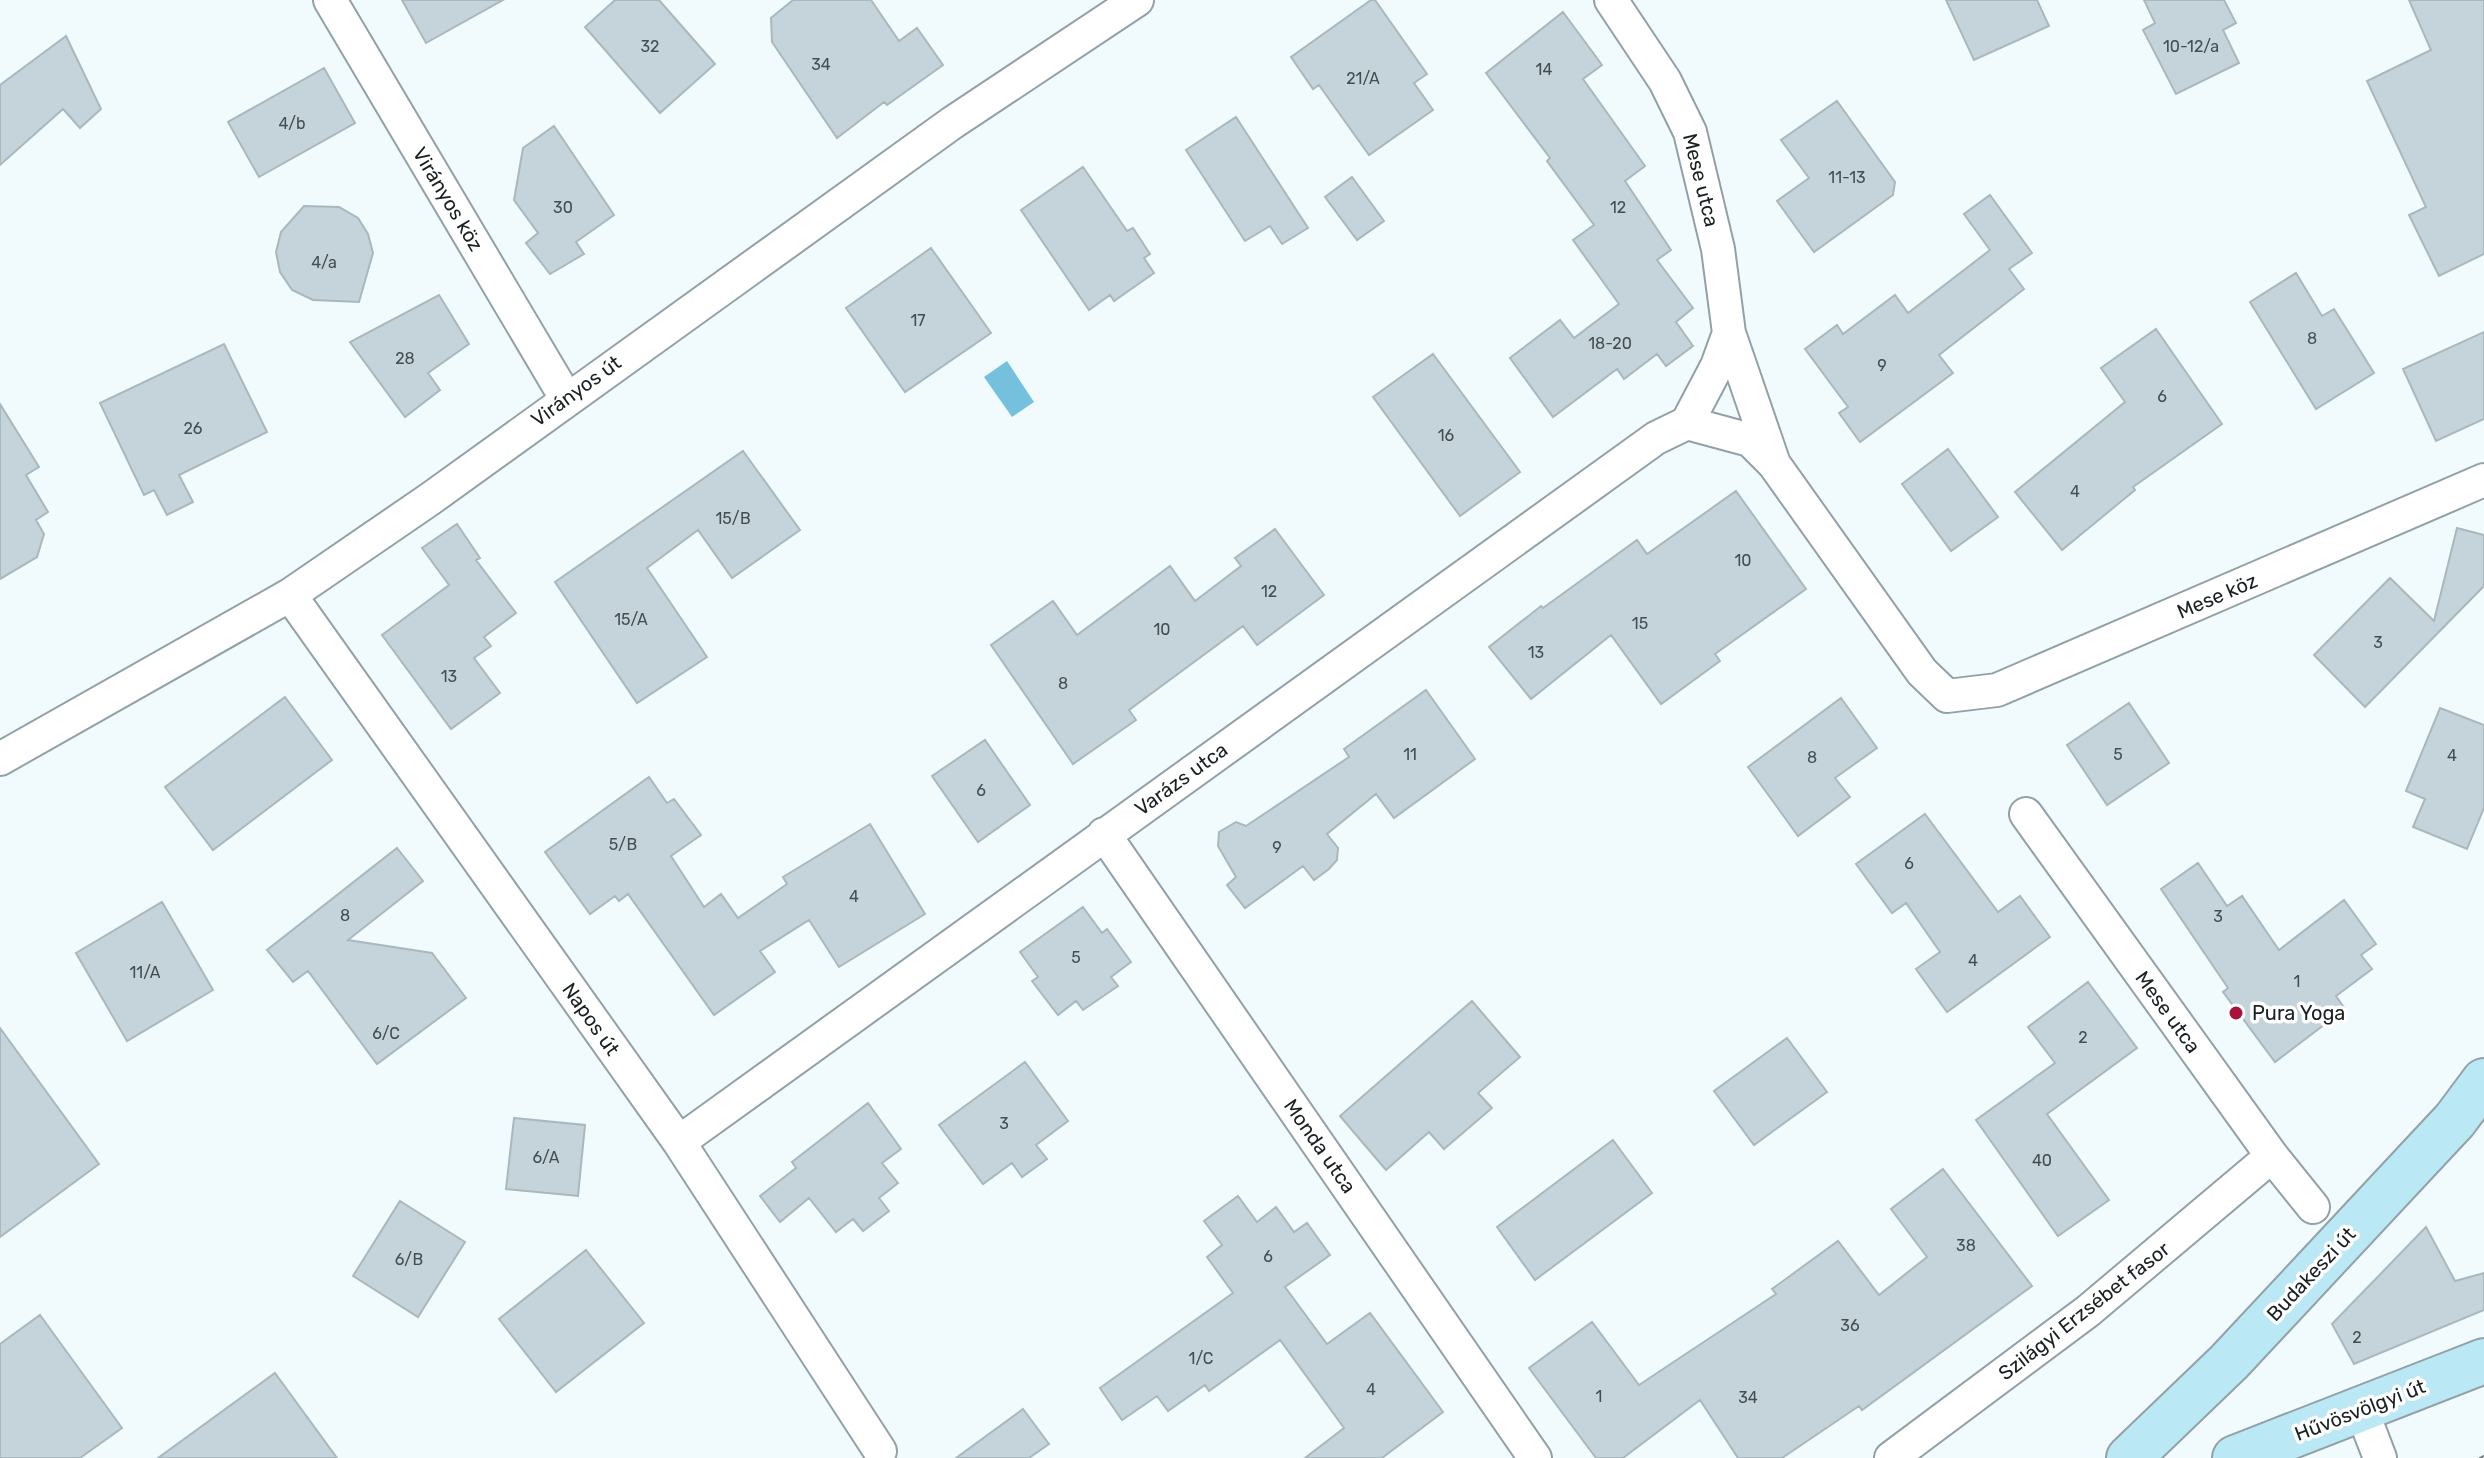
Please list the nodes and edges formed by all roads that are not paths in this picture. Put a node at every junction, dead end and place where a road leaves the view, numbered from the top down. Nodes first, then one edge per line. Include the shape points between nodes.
1 (330, 0) edge
2 (1137, 0) edge
3 (1611, 0) edge
4 (1729, 333) junction
5 (566, 398) junction
6 (1687, 423) junction
7 (1774, 464) junction
8 (2484, 480) edge
9 (290, 595) junction
10 (1947, 696) joint
11 (0, 759) edge
12 (2026, 814) dead end
13 (1104, 834) junction
14 (2484, 1081) edge
15 (679, 1142) junction
16 (2272, 1156) junction
17 (2313, 1207) dead end
18 (2484, 1361) edge
19 (2362, 1411) junction
20 (880, 1451) dead end
21 (1535, 1458) edge
22 (1891, 1458) edge
23 (2129, 1458) edge
24 (2235, 1458) edge
25 (2380, 1458) edge

1 - 5 street, Virányos köz
2 - 5 street, Virányos út via 952,123
3 - 4 street, Mese utca via 1665,81 1690,132 1718,249
4 - 6 street, Mese utca
4 - 7 street, Mese utca
5 - 9 street, Virányos út
6 - 7 street, Mese utca via 1750,440
6 - 13 street, Varázs utca via 1656,438
7 - 10 street, Mese utca via 1922,672
8 - 10 street, Mese köz via 1997,690
9 - 11 street, Virányos út
9 - 15 street, Napos út
12 - 16 street, Mese utca
13 - 15 street, Varázs utca
13 - 21 street, Monda utca
14 - 23 main road, Budakeszi út via 2455,1120 2229,1362
15 - 20 street, Napos út
16 - 17 street, Mese utca
16 - 22 street, Szilágyi Erzsébet fasor via 2088,1311
18 - 19 main road, Hűvösvölgyi út
19 - 24 main road, Hűvösvölgyi út
19 - 25 street

